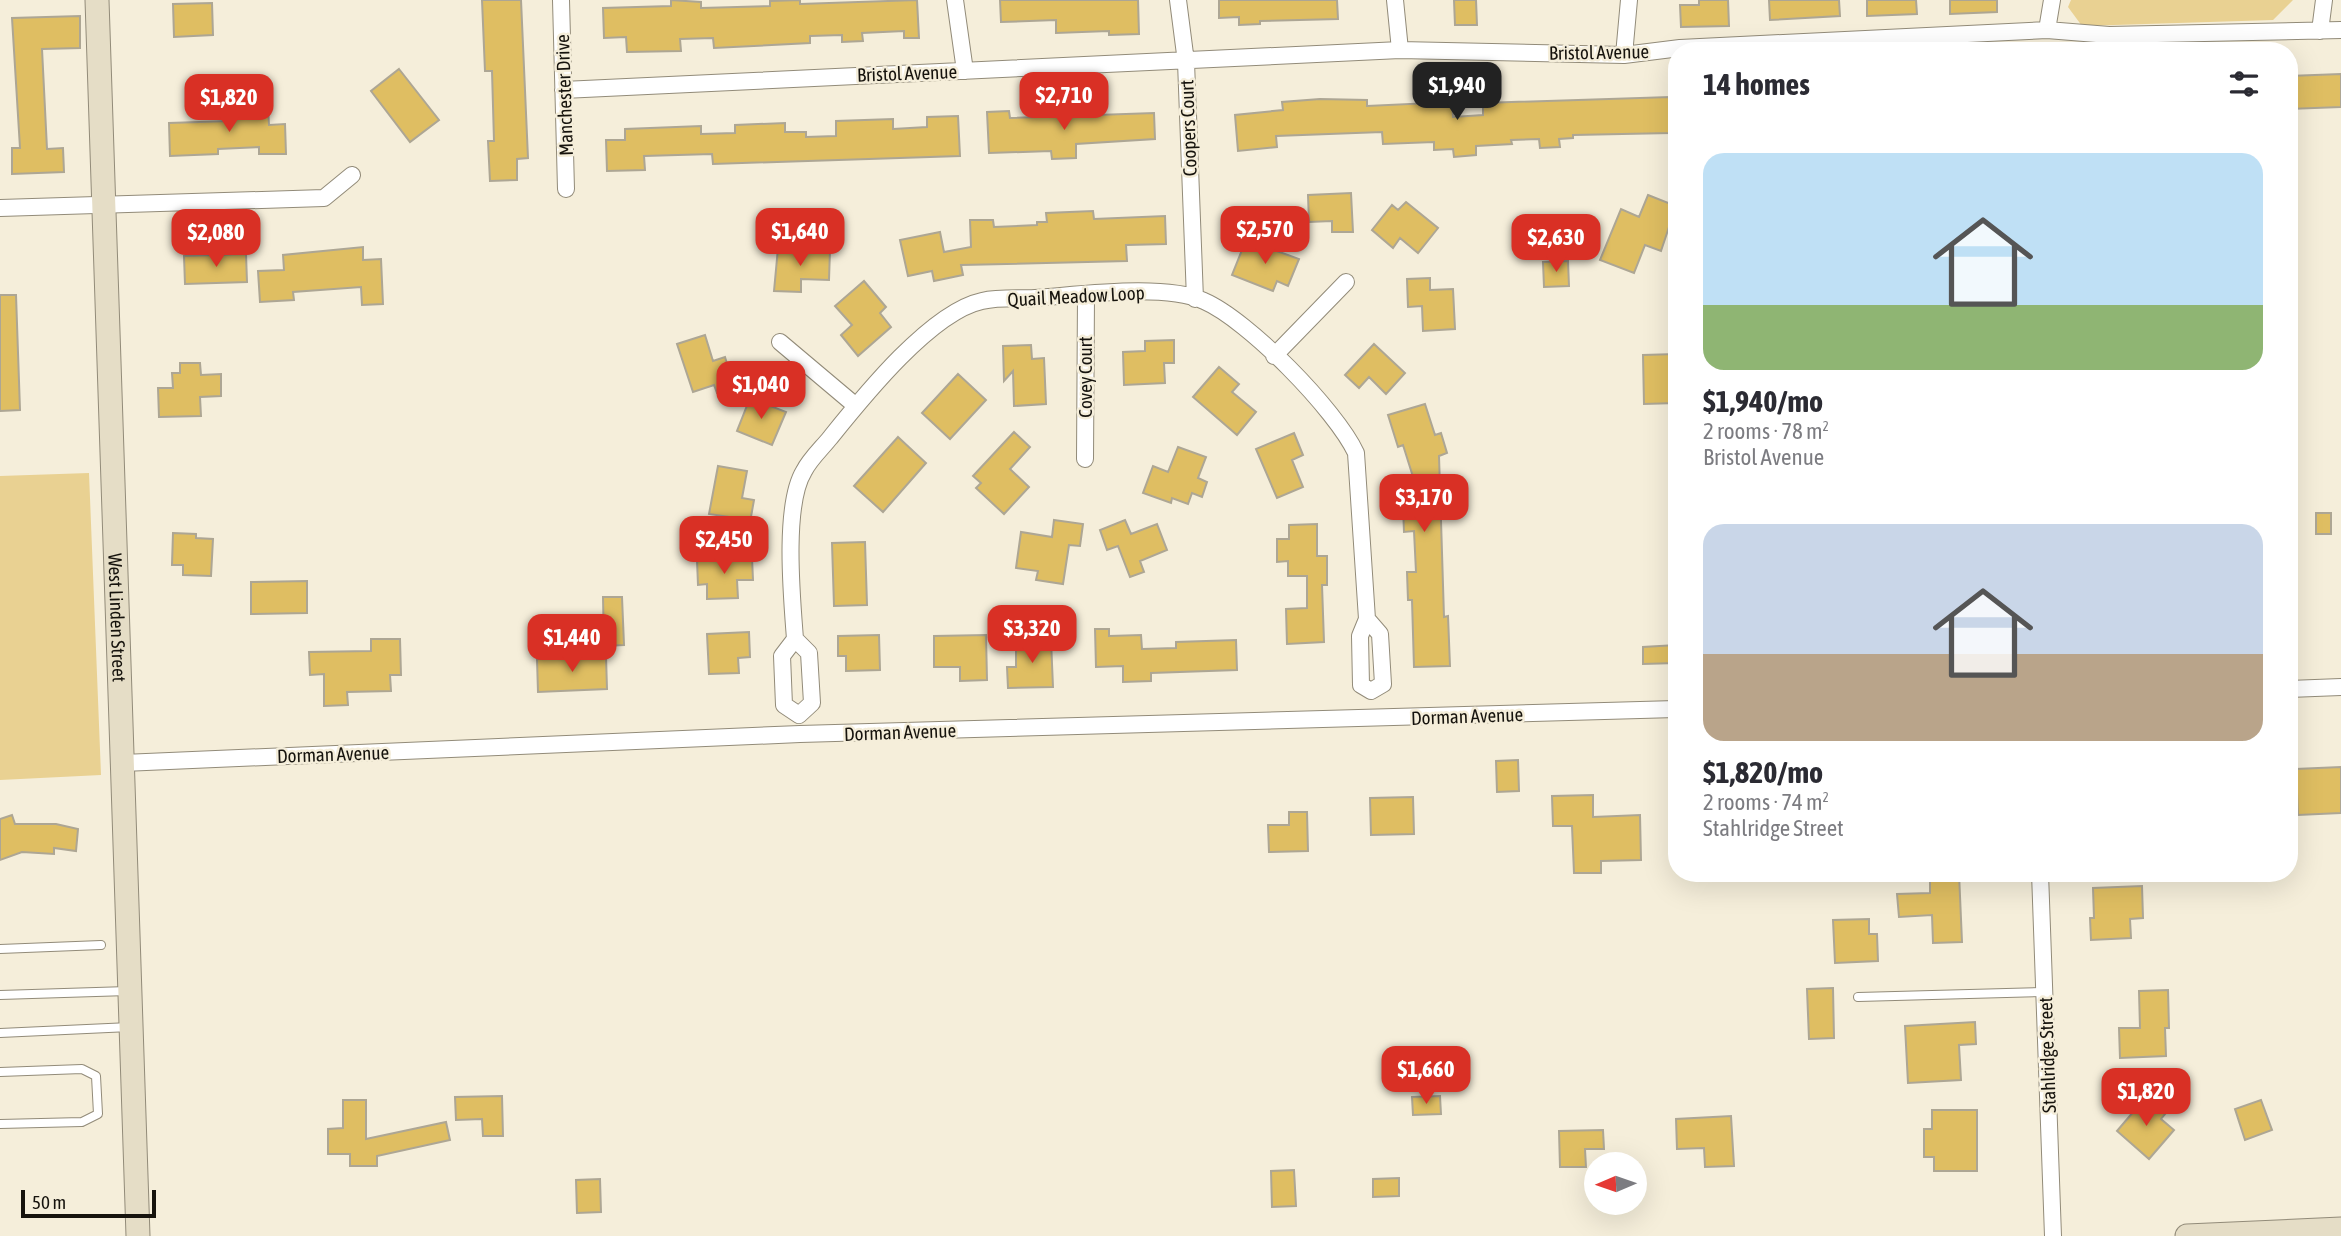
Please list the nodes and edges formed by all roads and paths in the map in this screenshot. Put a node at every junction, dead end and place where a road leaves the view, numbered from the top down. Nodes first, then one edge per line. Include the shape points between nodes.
1 (97, 0) edge
2 (561, 0) edge
3 (955, 0) edge
4 (1178, 0) edge
5 (1395, 0) edge
6 (1629, 0) edge
7 (2052, 0) edge
8 (2324, 0) edge
9 (2046, 30) junction
10 (2341, 30) edge
11 (2320, 31) junction
12 (1802, 42) edge
13 (1400, 50) junction
14 (1668, 50) edge
15 (1624, 55) junction
16 (1186, 62) junction
17 (965, 71) junction
18 (563, 90) junction
19 (352, 175) dead end
20 (566, 189) dead end
21 (104, 204) junction
22 (0, 208) edge
23 (1346, 282) dead end
24 (1086, 295) junction
25 (1195, 299) junction
26 (780, 342) dead end
27 (1274, 356) junction
28 (856, 406) junction
29 (1085, 459) dead end
30 (795, 639) junction
31 (2341, 687) edge
32 (2298, 688) edge
33 (1668, 709) edge
34 (799, 715) junction
35 (1371, 719) junction
36 (800, 734) junction
37 (123, 763) junction
38 (2040, 882) edge
39 (101, 945) dead end
40 (0, 949) edge
41 (131, 991) junction
42 (2045, 992) junction
43 (0, 995) edge
44 (1858, 997) dead end
45 (132, 1027) junction
46 (0, 1033) edge
47 (0, 1072) edge
48 (0, 1124) edge
49 (2331, 1232) edge
50 (138, 1236) edge
51 (2053, 1236) edge
52 (2187, 1236) edge

1 - 21 street, West Linden Street
2 - 18 street, Manchester Drive
3 - 17 street
4 - 16 street, Coopers Court
5 - 13 street
6 - 15 street
7 - 9 street
8 - 11 street
9 - 11 street, Bristol Avenue via 2109,35
9 - 12 street, Bristol Avenue
10 - 11 street, Bristol Avenue
13 - 15 street, Bristol Avenue
13 - 16 street, Bristol Avenue
14 - 15 street, Bristol Avenue
16 - 17 street, Bristol Avenue
16 - 25 street, Coopers Court
17 - 18 street, Bristol Avenue
18 - 20 street, Manchester Drive
19 - 21 street via 324,198
21 - 22 street
21 - 37 street, West Linden Street
23 - 27 street
24 - 25 street, Quail Meadow Loop via 1155,292
24 - 28 street, Quail Meadow Loop via 981,300 944,320
24 - 29 street, Covey Court
25 - 27 street, Quail Meadow Loop via 1251,333
26 - 28 street
27 - 35 street, Quail Meadow Loop via 1326,406 1356,453 1367,620 1381,634 1383,684 1371,691
28 - 30 street, Quail Meadow Loop via 802,472 789,572
30 - 34 street, Quail Meadow Loop via 809,653 811,678 812,703
30 - 34 street, Quail Meadow Loop via 782,656 784,705
31 - 32 street
33 - 35 street, Dorman Avenue
34 - 36 street, Quail Meadow Loop
35 - 36 street, Dorman Avenue
36 - 37 street, Dorman Avenue
37 - 41 street, West Linden Street
38 - 42 street, Stahlridge Street
39 - 40 lane
41 - 43 lane
41 - 45 street, West Linden Street
42 - 44 lane
42 - 51 street, Stahlridge Street
45 - 46 lane
45 - 50 street, West Linden Street
47 - 48 lane via 82,1069 96,1076 97,1114 82,1122
49 - 52 street

